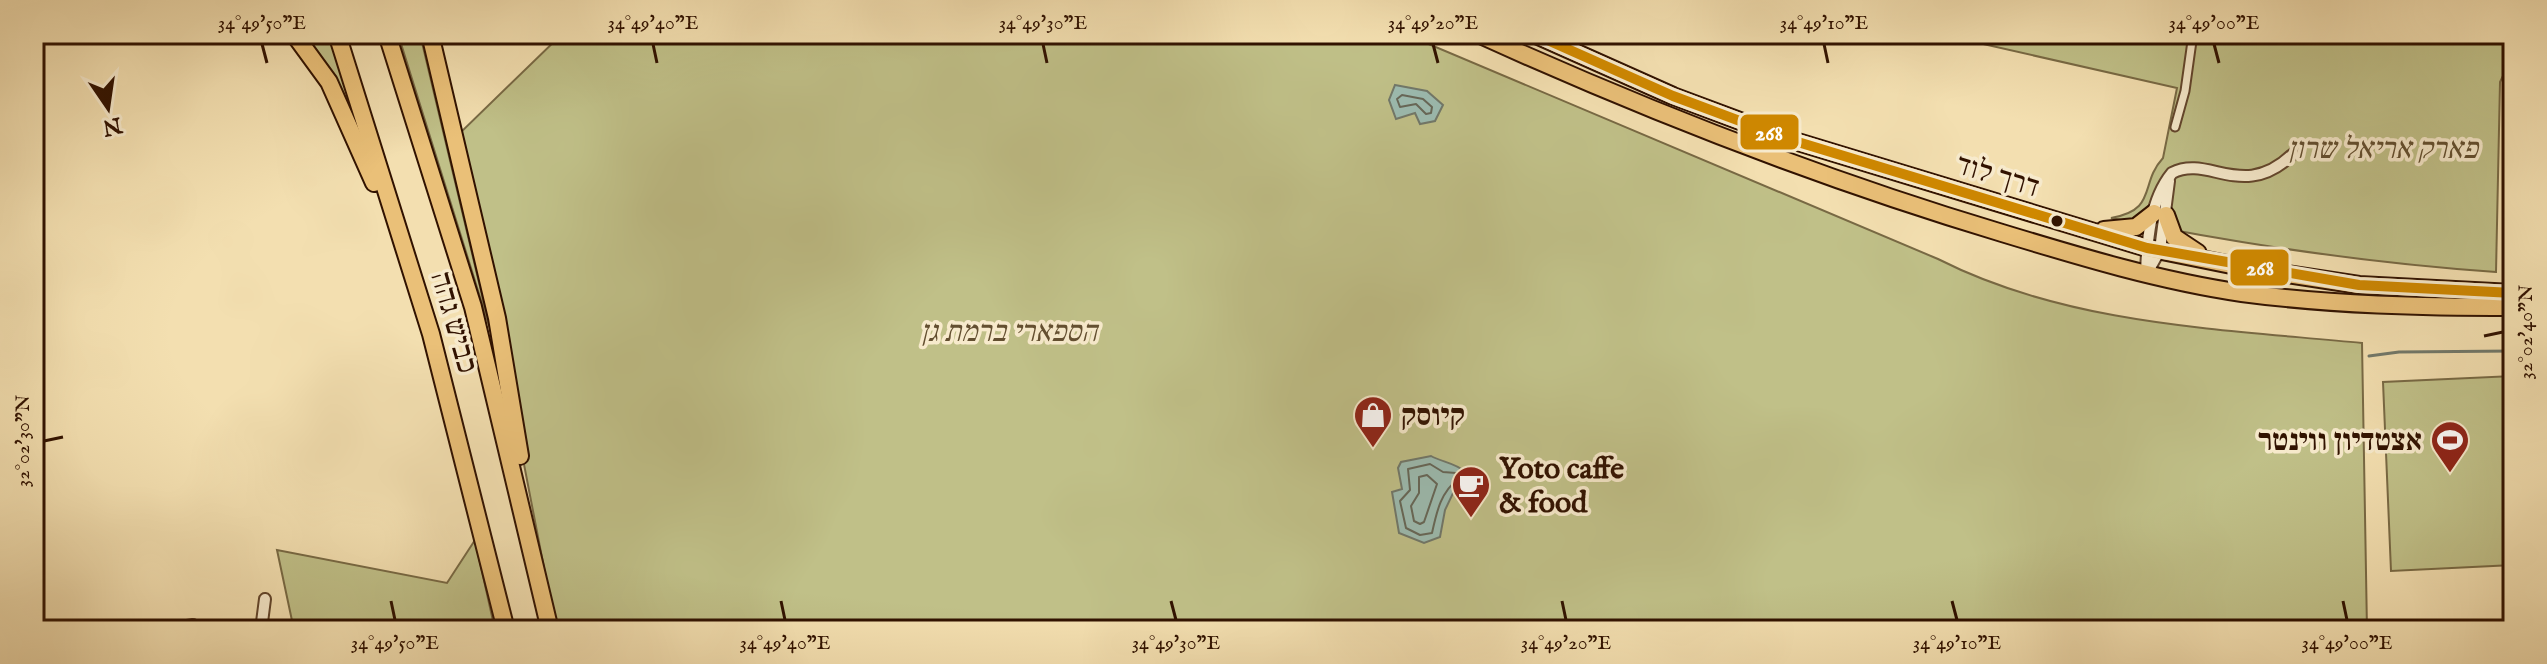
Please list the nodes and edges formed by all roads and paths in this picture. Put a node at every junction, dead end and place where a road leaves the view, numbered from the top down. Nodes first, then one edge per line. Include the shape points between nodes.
1 (294, 34) edge
2 (337, 34) edge
3 (387, 34) edge
4 (430, 34) edge
5 (1478, 34) edge
6 (1534, 34) edge
7 (2193, 34) edge
8 (2175, 127) dead end
9 (2293, 154) dead end
10 (2160, 214) junction
11 (2078, 229) junction
12 (2153, 249) junction
13 (2209, 260) junction
14 (2146, 274) junction
15 (2513, 293) edge
16 (2513, 307) edge
17 (431, 334) junction
18 (265, 599) dead end
19 (549, 624) edge
20 (193, 625) dead end
21 (163, 630) edge
22 (261, 630) edge
23 (506, 630) edge

1 - 17 main road via 346,115
2 - 17 main road, כביש גהה
3 - 19 main road, כביש גהה via 473,307
4 - 19 main road via 497,318
5 - 14 main road, דרך לוד via 1664,117 1790,165
6 - 11 main road, דרך לוד via 1673,96 1788,139
7 - 8 street
9 - 10 street via 2277,170 2249,176 2189,169 2169,175
10 - 11 main road via 2129,229
10 - 12 street
10 - 13 main road via 2174,237
11 - 12 main road, דרך לוד
12 - 13 main road, דרך לוד
12 - 14 street
13 - 15 main road, דרך לוד via 2359,285
14 - 16 main road, דרך לוד via 2324,301
17 - 23 main road, כביש גהה
18 - 22 street
20 - 21 street

